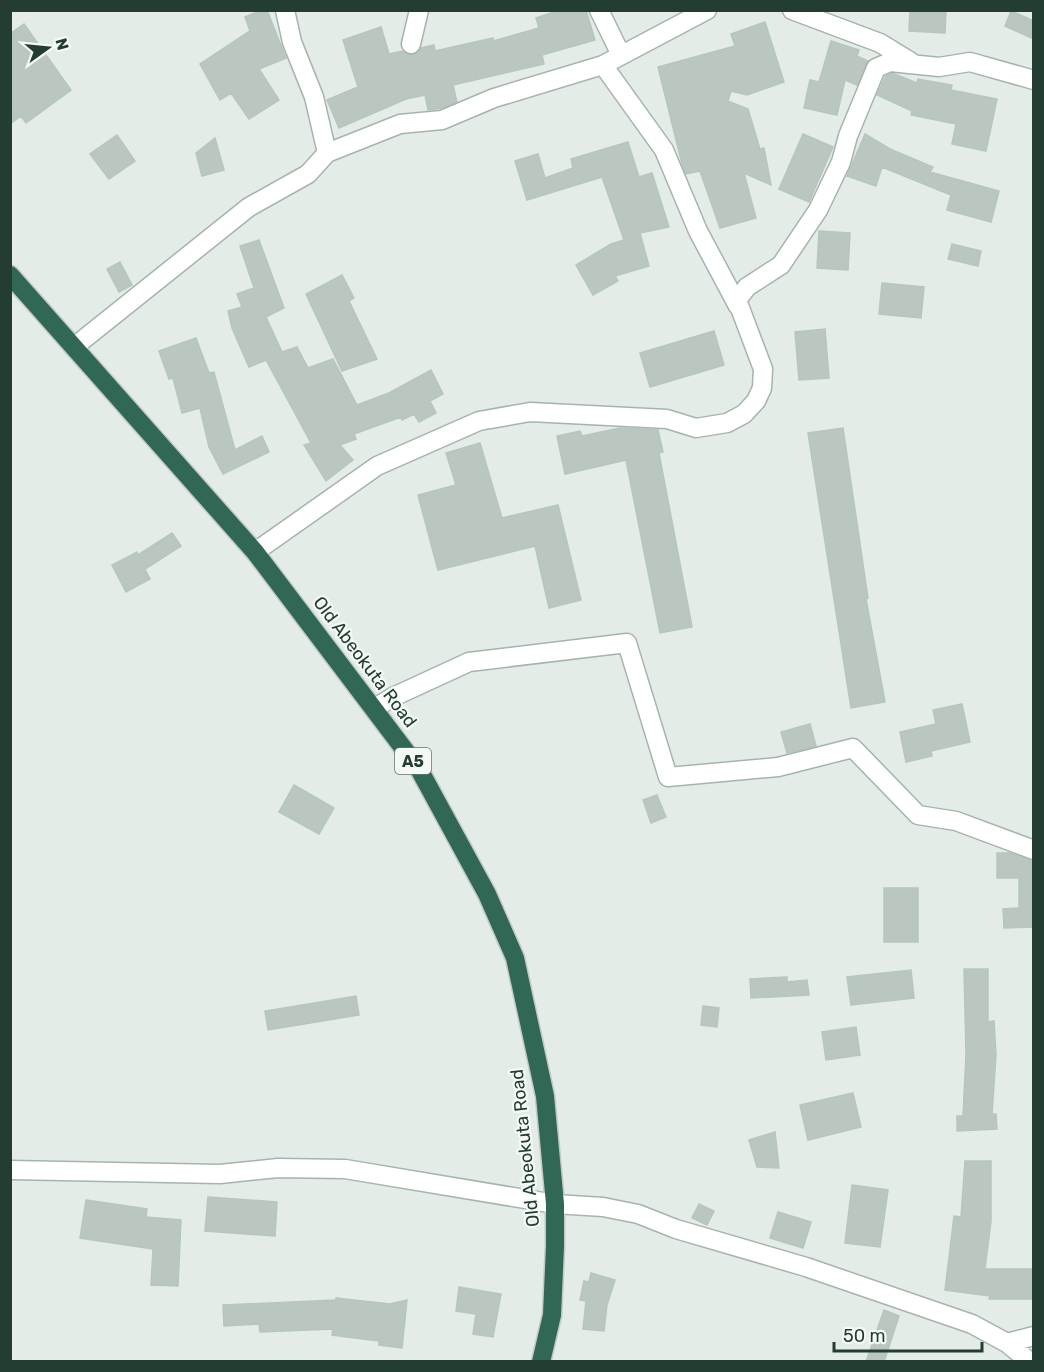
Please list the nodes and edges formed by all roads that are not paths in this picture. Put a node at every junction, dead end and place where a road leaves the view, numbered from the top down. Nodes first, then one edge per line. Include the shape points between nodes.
1 (285, 10) edge
2 (419, 10) edge
3 (599, 10) edge
4 (707, 10) edge
5 (792, 10) edge
6 (411, 44) dead end
7 (621, 55) junction
8 (913, 63) junction
9 (603, 65) junction
10 (1034, 80) edge
11 (327, 153) junction
12 (10, 275) edge
13 (738, 306) junction
14 (74, 347) junction
15 (255, 552) junction
16 (375, 708) junction
17 (1034, 850) edge
18 (10, 1170) edge
19 (555, 1204) junction
20 (1034, 1336) edge
21 (1007, 1343) junction
22 (541, 1362) edge
23 (1030, 1362) edge

1 - 11 street via 292,42 314,97
2 - 6 street
3 - 7 street
4 - 7 street
5 - 8 street via 880,43
7 - 9 street
8 - 10 street via 939,67 979,64
8 - 13 street via 890,62 876,68 841,162 818,210 782,265 747,287 737,300
9 - 11 street via 494,98 442,120 400,124
9 - 13 street via 664,150 698,231
11 - 14 street via 308,174 249,207
12 - 14 highway, Old Abeokuta Road / A5
13 - 15 street via 750,328 763,369 762,388 744,414 727,423 696,428 667,419 530,412 479,421 377,466
14 - 15 highway, Old Abeokuta Road / A5
15 - 16 highway, Old Abeokuta Road / A5
16 - 17 street via 469,662 627,643 668,777 778,767 852,748 918,816 956,821
16 - 19 highway, Old Abeokuta Road / A5 via 419,769 460,842 514,958 545,1096
18 - 19 street via 220,1174 279,1168 345,1169
19 - 21 street via 638,1214 676,1230 806,1267 972,1324
19 - 22 highway, Old Abeokuta Road / A5 via 552,1315
20 - 21 street
21 - 23 street

